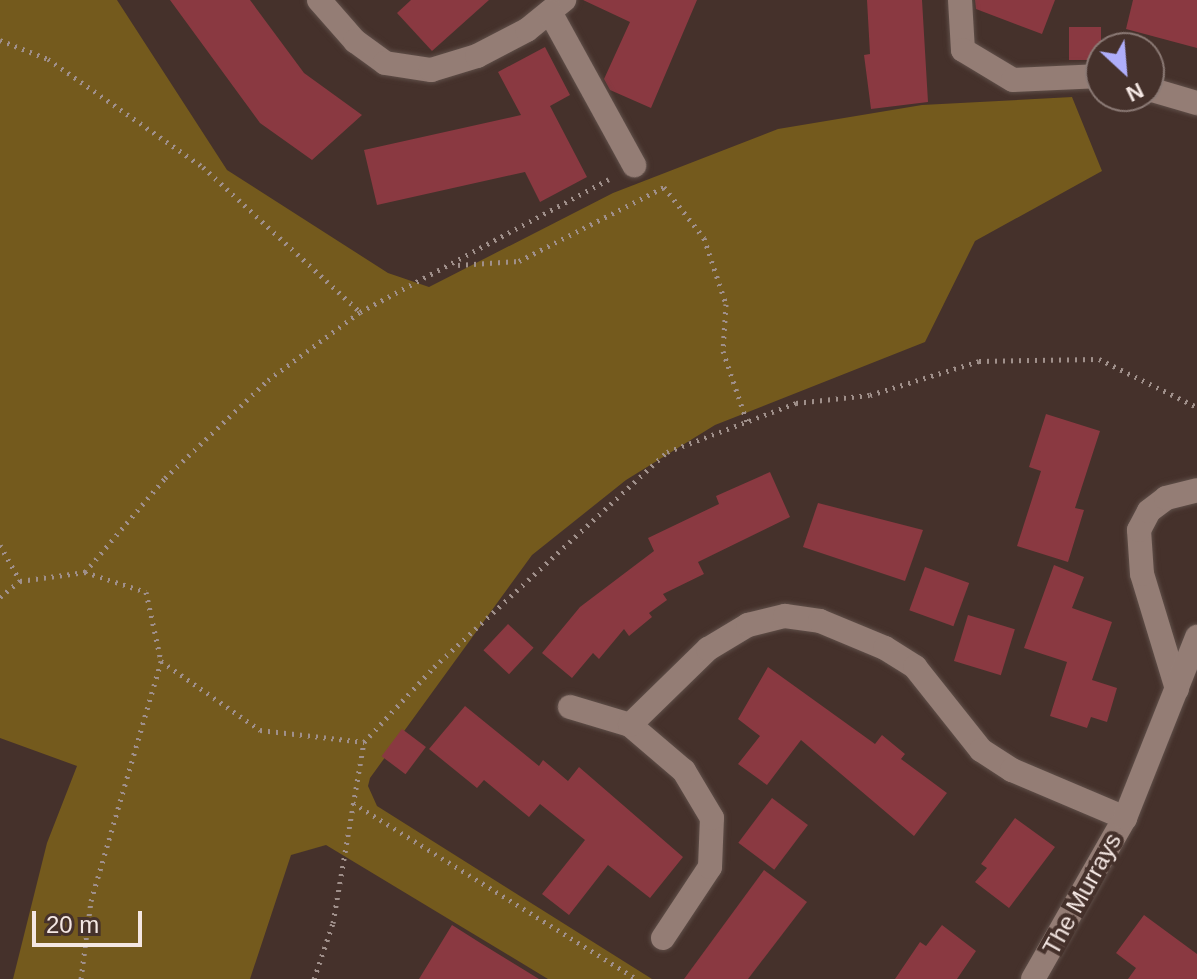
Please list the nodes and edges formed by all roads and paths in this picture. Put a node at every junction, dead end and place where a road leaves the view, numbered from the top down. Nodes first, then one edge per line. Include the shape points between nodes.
1 (319, 0) edge
2 (960, 0) edge
3 (557, 6) edge
4 (0, 40) edge
5 (1085, 77) edge
6 (1165, 94) edge
7 (1197, 103) edge
8 (634, 165) joint
9 (453, 265) junction
10 (360, 312) junction
11 (1197, 407) edge
12 (747, 422) junction
13 (1197, 490) edge
14 (0, 545) edge
15 (85, 572) junction
16 (20, 581) junction
17 (0, 597) edge
18 (1197, 637) edge
19 (161, 661) junction
20 (1177, 689) junction
21 (570, 707) dead end
22 (630, 725) junction
23 (364, 742) junction
24 (353, 803) junction
25 (1125, 818) junction
26 (663, 938) dead end
27 (1041, 976) edge
28 (81, 979) edge
29 (314, 979) edge
30 (637, 979) edge

1 - 3 street via 355,41 385,63 431,70 477,56
2 - 5 street via 963,50 1013,80
3 - 8 street
4 - 10 path via 48,59 203,167
6 - 7 street
8 - 9 path
9 - 10 path
9 - 12 path via 519,261 664,187 704,238 726,304 723,351
10 - 15 path via 268,380 188,456
11 - 12 path via 1099,359 979,361 870,395 796,403
12 - 23 path via 667,452 434,667
13 - 20 street via 1166,498 1149,511 1139,530 1142,574
14 - 16 path
15 - 16 path
15 - 19 path via 146,592
16 - 17 path
18 - 20 street, The Murrays
19 - 23 path via 260,730
19 - 28 path via 91,901
20 - 25 street, The Murrays
21 - 22 street
22 - 25 street, The Murrays via 708,649 748,625 785,616 820,621 853,631 915,667 981,750 1012,770
22 - 26 street via 684,771 712,818 710,867
23 - 24 path
24 - 29 path via 333,923
24 - 30 path
25 - 27 street, The Murrays

